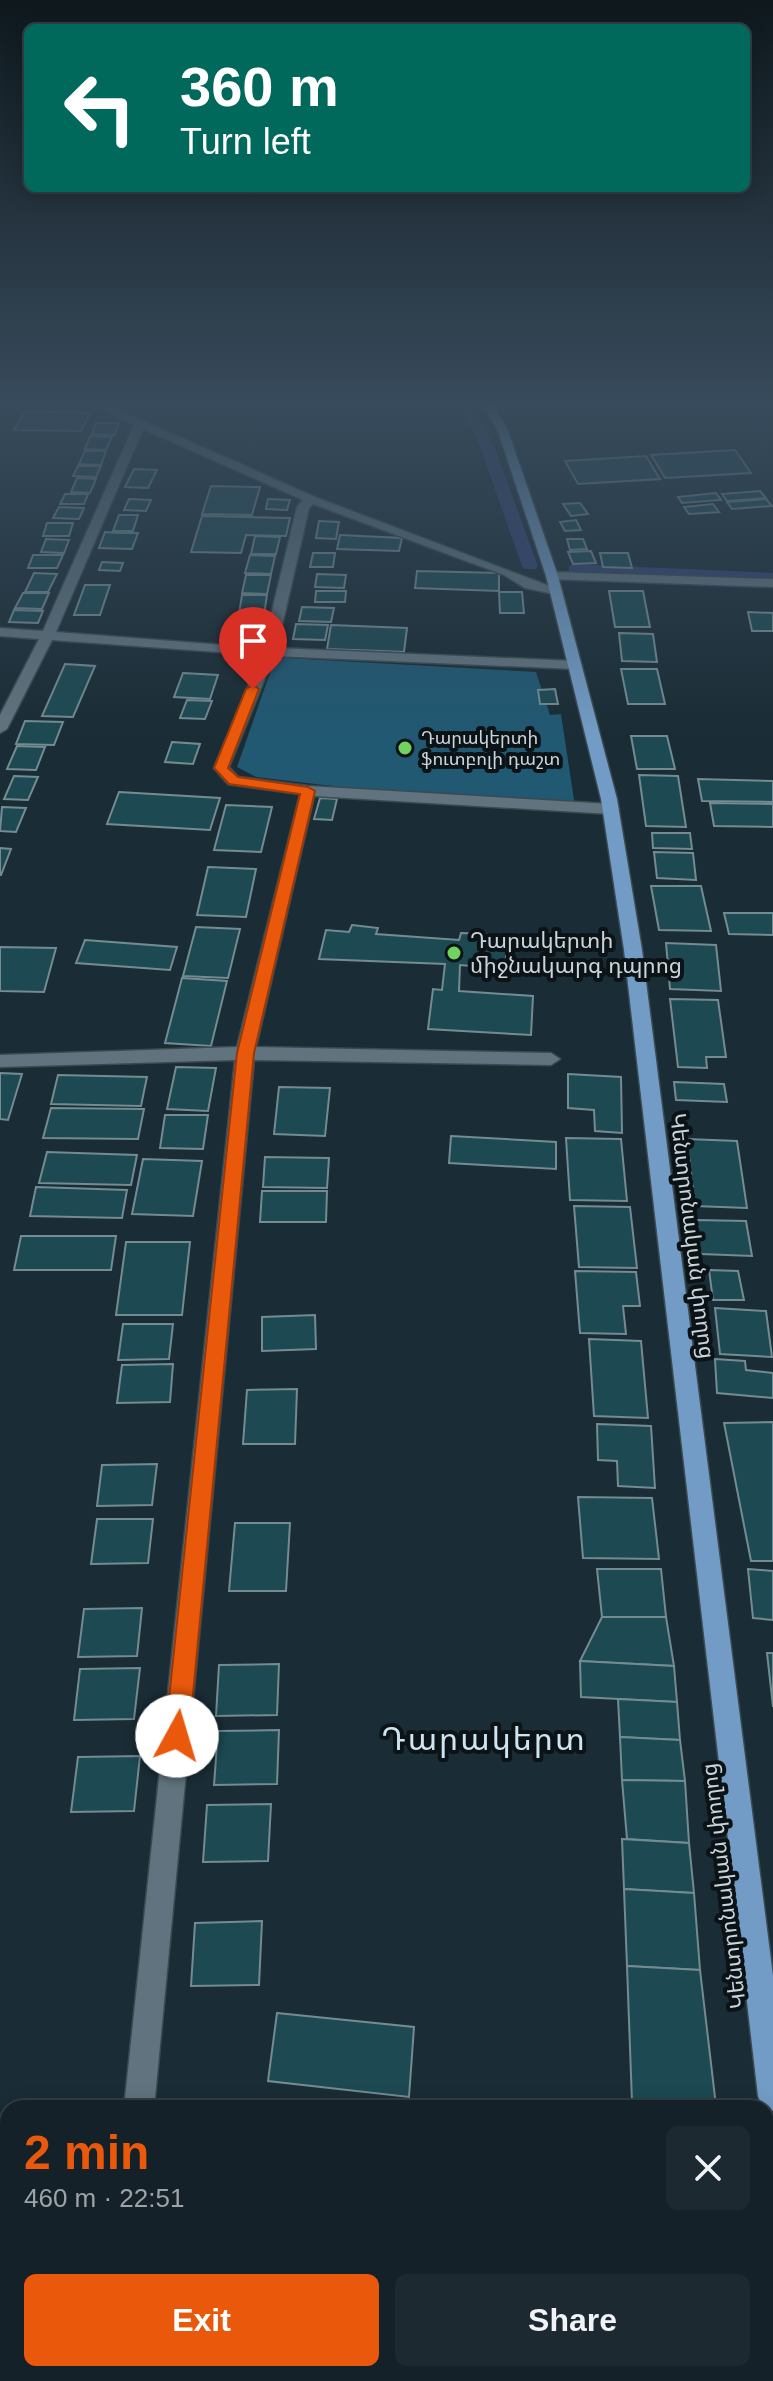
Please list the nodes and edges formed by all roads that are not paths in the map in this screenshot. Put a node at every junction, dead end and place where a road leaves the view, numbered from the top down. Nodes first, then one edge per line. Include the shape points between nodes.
1 (102, 511) edge
2 (302, 511) edge
3 (344, 511) edge
4 (530, 511) edge
5 (552, 579) junction
6 (773, 583) edge
7 (0, 632) edge
8 (49, 633) junction
9 (269, 652) junction
10 (575, 665) junction
11 (0, 729) edge
12 (308, 791) junction
13 (611, 809) junction
14 (245, 1053) junction
15 (551, 1059) dead end
16 (0, 1061) edge
17 (773, 2096) edge
18 (140, 2100) edge

1 - 8 street
2 - 9 street
3 - 5 street via 508,572
4 - 5 main road, Կենտրոնական փողոց
5 - 6 street
5 - 10 main road, Կենտրոնական փողոց
7 - 8 street
8 - 9 street
8 - 11 street
9 - 10 street
9 - 12 street via 221,768 233,781
10 - 13 main road, Կենտրոնական փողոց
12 - 13 street
12 - 14 street
13 - 17 main road, Կենտրոնական փողոց via 639,998
14 - 15 street
14 - 16 street
14 - 18 street

